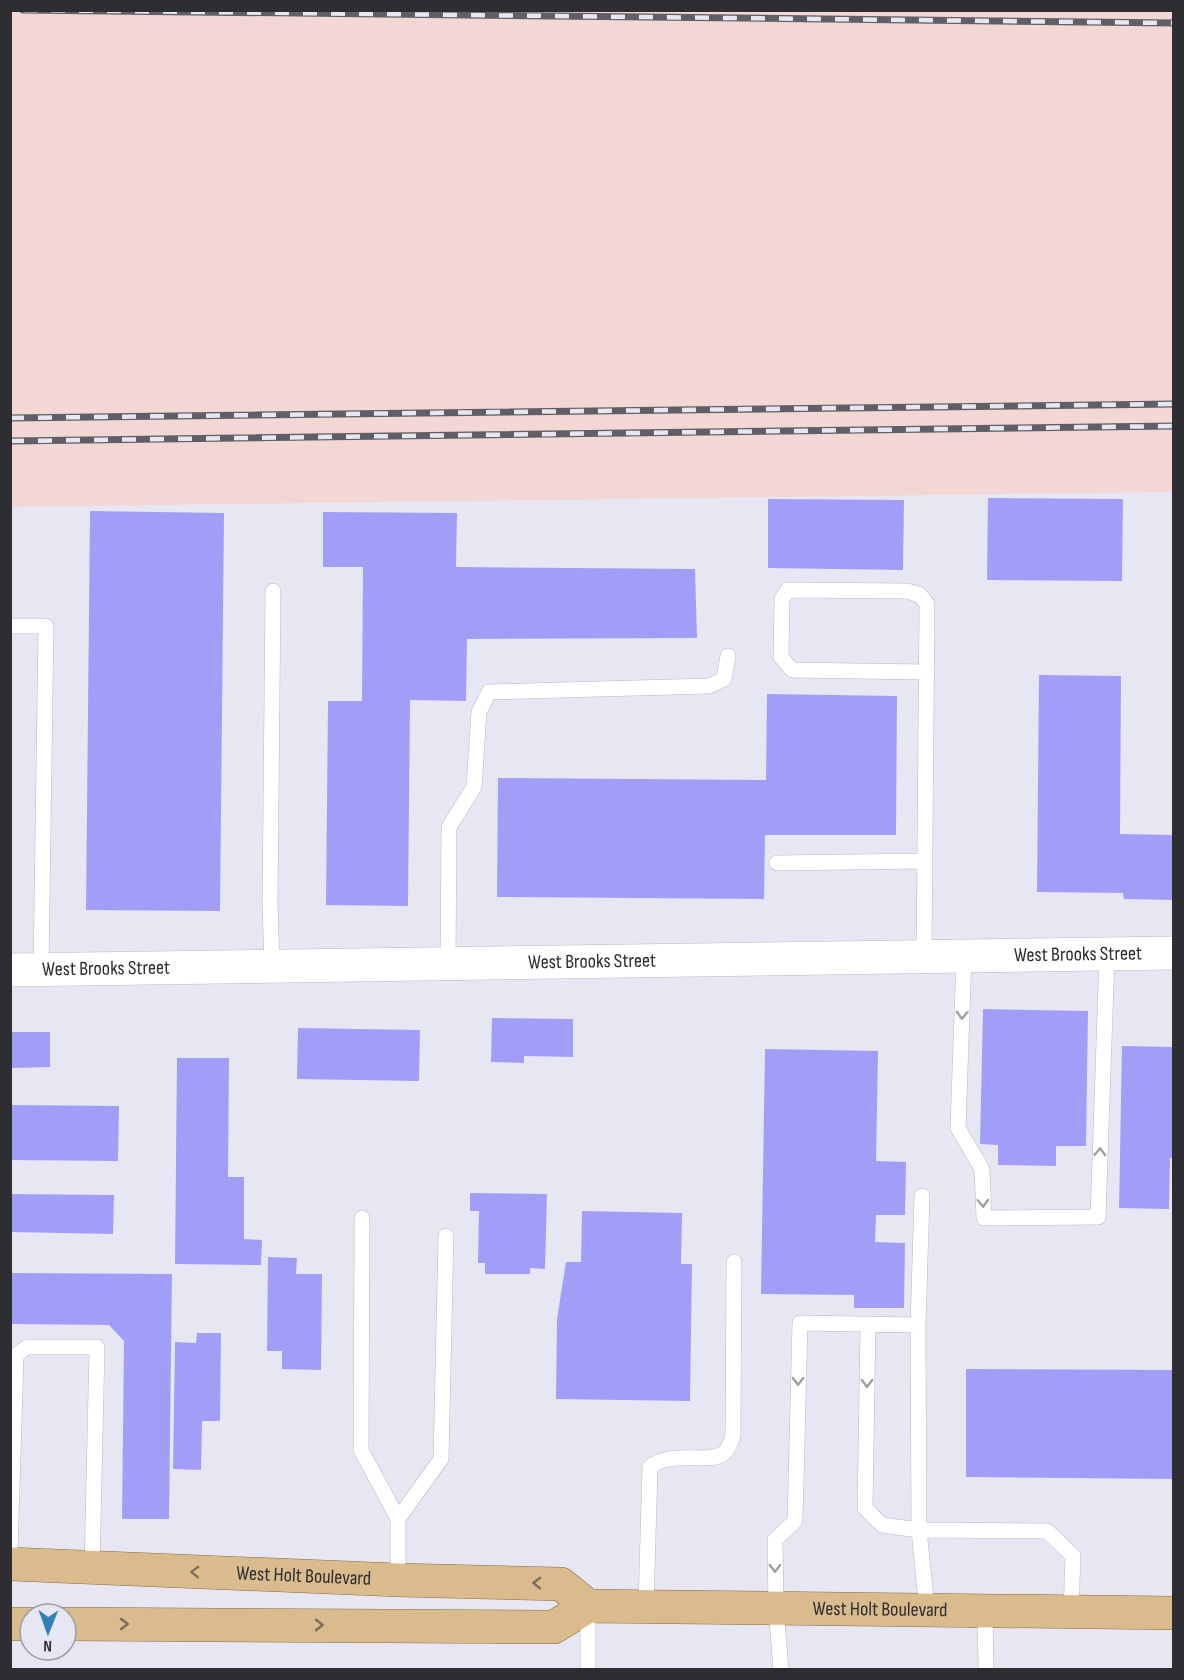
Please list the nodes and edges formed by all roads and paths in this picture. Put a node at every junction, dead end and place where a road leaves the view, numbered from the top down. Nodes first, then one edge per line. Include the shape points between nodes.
1 (273, 591) dead end
2 (10, 626) edge
3 (728, 656) dead end
4 (926, 672) junction
5 (925, 861) junction
6 (777, 863) dead end
7 (1173, 953) edge
8 (1107, 954) junction
9 (964, 956) junction
10 (924, 957) junction
11 (448, 964) junction
12 (272, 966) junction
13 (26, 970) edge
14 (922, 1196) dead end
15 (362, 1218) dead end
16 (446, 1236) dead end
17 (734, 1262) dead end
18 (868, 1324) junction
19 (918, 1325) junction
20 (398, 1519) junction
21 (919, 1530) junction
22 (10, 1554) edge
23 (10, 1564) edge
24 (93, 1568) junction
25 (398, 1580) junction
26 (588, 1606) junction
27 (646, 1606) junction
28 (776, 1608) junction
29 (927, 1610) junction
30 (985, 1611) junction
31 (1071, 1612) junction
32 (1173, 1613) edge
33 (78, 1624) edge
34 (588, 1670) edge
35 (781, 1670) edge
36 (986, 1670) edge

1 - 12 lane
2 - 13 lane via 46,626
3 - 11 lane via 724,679 710,686 489,693 479,711 474,787 449,827
4 - 4 lane via 927,604 920,595 907,591 788,590 782,599 781,657 792,670
4 - 5 lane
5 - 6 lane
5 - 10 lane
7 - 8 street, West Brooks Street
8 - 9 street, West Brooks Street
9 -> 8 lane via 958,1128 982,1168 984,1218 1098,1217
9 - 10 street, West Brooks Street
10 - 11 street, West Brooks Street
11 - 12 street, West Brooks Street
12 - 13 street, West Brooks Street
14 - 19 lane
15 - 20 lane via 361,1450
16 - 20 lane via 441,1459
17 - 27 lane via 733,1435 726,1452 718,1457 676,1457 659,1460 650,1467
18 - 19 lane
18 -> 21 lane via 865,1508 882,1525
18 -> 28 lane via 800,1323 795,1521 775,1540
19 - 21 lane
20 - 25 lane
21 - 29 lane
21 - 31 lane via 1047,1531 1073,1556
22 - 24 lane via 15,1355 27,1347 97,1347
23 - 24 main road, West Holt Boulevard
25 -> 24 main road, West Holt Boulevard
26 -> 25 main road, West Holt Boulevard via 561,1584
26 - 27 main road, West Holt Boulevard
33 -> 26 main road via 554,1627
26 - 34 lane
27 - 28 main road, West Holt Boulevard
28 - 29 main road, West Holt Boulevard
28 - 35 lane
29 - 30 main road, West Holt Boulevard
30 - 31 main road, West Holt Boulevard
30 - 36 lane
31 - 32 main road, West Holt Boulevard

